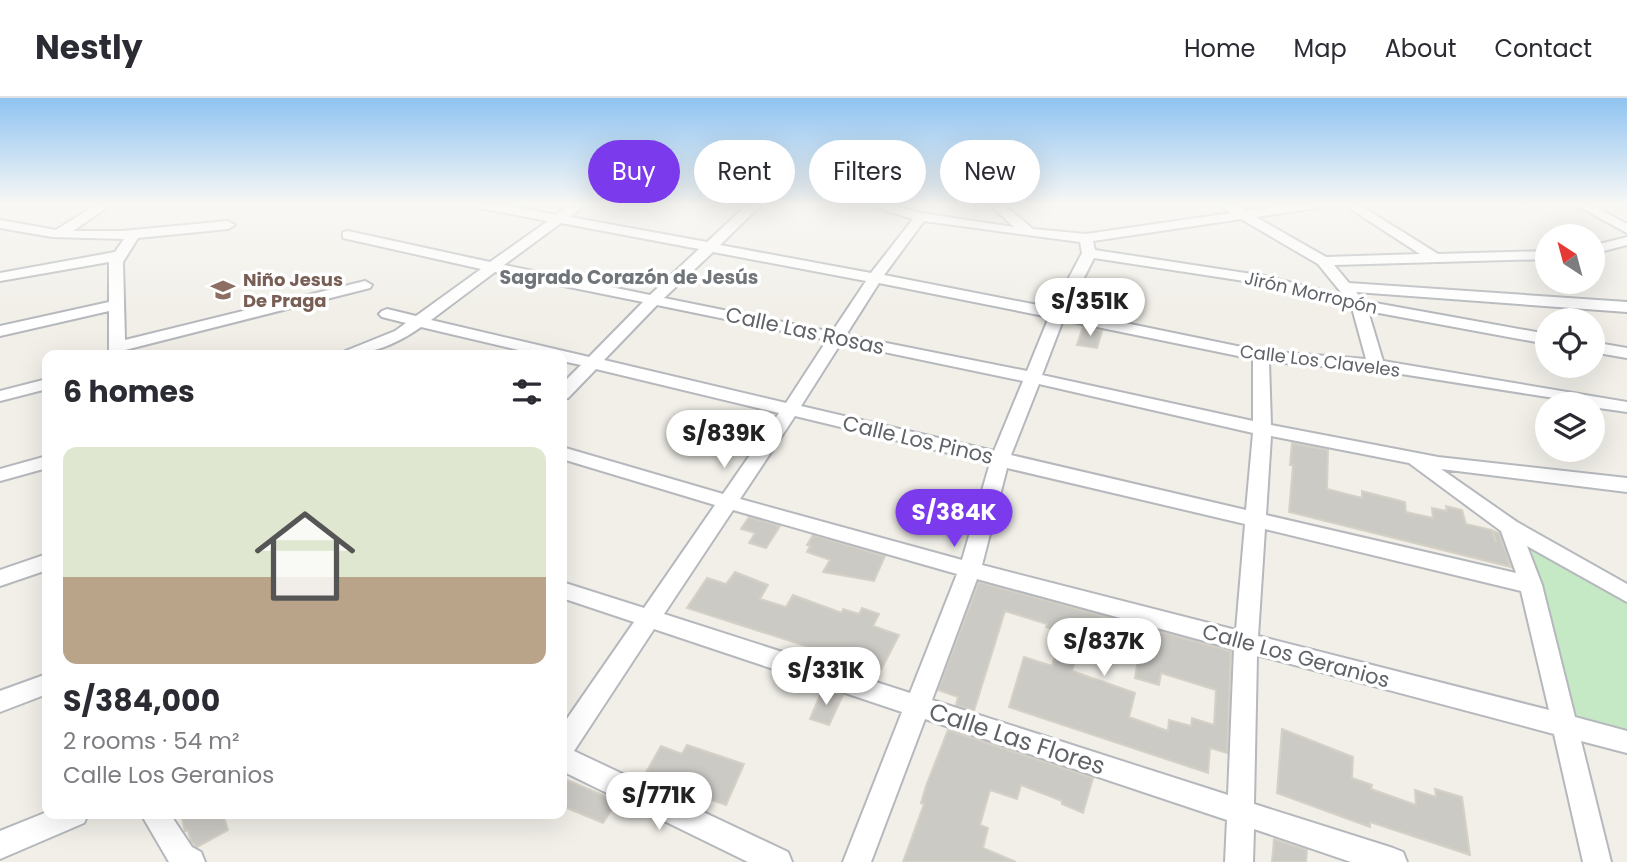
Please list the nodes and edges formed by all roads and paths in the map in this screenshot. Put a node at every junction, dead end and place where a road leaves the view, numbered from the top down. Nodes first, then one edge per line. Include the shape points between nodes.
1 (130, 240) edge
2 (373, 240) edge
3 (530, 240) edge
4 (665, 240) edge
5 (717, 240) edge
6 (904, 240) edge
7 (1060, 240) edge
8 (1120, 240) edge
9 (1286, 240) edge
10 (1406, 240) edge
11 (1088, 246) junction
12 (1623, 247) edge
13 (708, 248) junction
14 (1605, 249) edge
15 (1535, 255) edge
16 (118, 256) junction
17 (1434, 257) junction
18 (1323, 261) junction
19 (493, 267) junction
20 (0, 277) edge
21 (874, 279) junction
22 (365, 285) dead end
23 (1344, 287) junction
24 (654, 299) junction
25 (115, 305) junction
26 (1360, 306) junction
27 (1627, 307) edge
28 (387, 314) dead end
29 (1058, 314) junction
30 (420, 320) junction
31 (0, 331) edge
32 (1535, 337) edge
33 (838, 338) junction
34 (1605, 349) edge
35 (117, 350) edge
36 (121, 350) edge
37 (361, 350) edge
38 (543, 350) edge
39 (1627, 353) edge
40 (567, 356) edge
41 (1261, 356) junction
42 (592, 362) junction
43 (1376, 365) junction
44 (1034, 378) junction
45 (42, 385) edge
46 (567, 389) edge
47 (0, 396) edge
48 (1627, 407) edge
49 (790, 410) junction
50 (1262, 429) junction
51 (567, 455) edge
52 (1410, 458) junction
53 (1000, 460) junction
54 (42, 463) edge
55 (0, 475) edge
56 (1627, 485) edge
57 (725, 503) junction
58 (1255, 521) junction
59 (1510, 527) junction
60 (42, 564) edge
61 (969, 572) junction
62 (0, 578) edge
63 (1531, 586) junction
64 (567, 592) edge
65 (1627, 594) edge
66 (649, 618) junction
67 (1246, 643) junction
68 (42, 686) edge
69 (0, 702) edge
70 (918, 706) junction
71 (1564, 726) junction
72 (567, 740) edge
73 (1627, 742) edge
74 (567, 760) edge
75 (1241, 813) junction
76 (62, 819) edge
77 (157, 819) edge
78 (0, 845) edge
79 (191, 862) edge
80 (778, 862) edge
81 (857, 862) edge
82 (1239, 862) edge
83 (1393, 862) edge
84 (1597, 862) edge

1 - 16 street
2 - 19 street, Calle Las Rosas
3 - 19 street
4 - 13 street, Calle Los Claveles
5 - 13 street
6 - 21 street
7 - 11 street
8 - 11 street
9 - 18 street
10 - 17 street
11 - 26 street, Jirón Morropón via 1265,280
11 - 29 street
12 - 14 street
13 - 21 street, Calle Los Claveles
13 - 24 street
15 - 17 street
16 - 20 street
16 - 25 street
17 - 18 street
18 - 23 street
19 - 24 street, Calle Las Rosas
19 - 30 street
21 - 29 street, Calle Los Claveles
21 - 33 street
22 - 36 street
23 - 26 street
23 - 27 street
24 - 33 street, Calle Las Rosas
24 - 42 street
25 - 31 street
25 - 35 street
26 - 32 street, Jirón Morropón
26 - 43 street
28 - 30 street, Calle Los Pinos
29 - 41 street, Calle Los Claveles
29 - 44 street
30 - 37 street via 401,334
30 - 38 street, Calle Los Pinos
33 - 44 street, Calle Las Rosas
33 - 49 street
34 - 39 street
40 - 42 street, Calle Los Pinos
41 - 43 street, Calle Los Claveles
41 - 50 street
42 - 46 street
42 - 49 street, Calle Los Pinos
43 - 48 street, Calle Los Claveles
44 - 50 street, Calle Las Rosas
44 - 53 street
45 - 47 street
49 - 53 street, Calle Los Pinos
49 - 57 street
50 - 52 street
50 - 58 street
51 - 57 street, Calle Los Geranios
52 - 56 street
52 - 59 street
53 - 58 street, Calle Los Pinos
53 - 61 street
54 - 55 street
57 - 61 street, Calle Los Geranios
57 - 66 street
58 - 63 street, Calle Los Pinos
58 - 67 street
59 - 63 street
59 - 65 street
60 - 62 street
61 - 67 street, Calle Los Geranios
61 - 70 street
63 - 71 street
64 - 66 street, Calle Las Flores
66 - 70 street, Calle Las Flores
66 - 72 street
67 - 71 street, Calle Los Geranios
67 - 75 street
68 - 69 street
70 - 75 street, Calle Las Flores
70 - 81 street
71 - 73 street, Calle Los Geranios
71 - 84 street
74 - 80 street
75 - 82 street
75 - 83 street, Calle Las Flores
76 - 78 street
77 - 79 street

